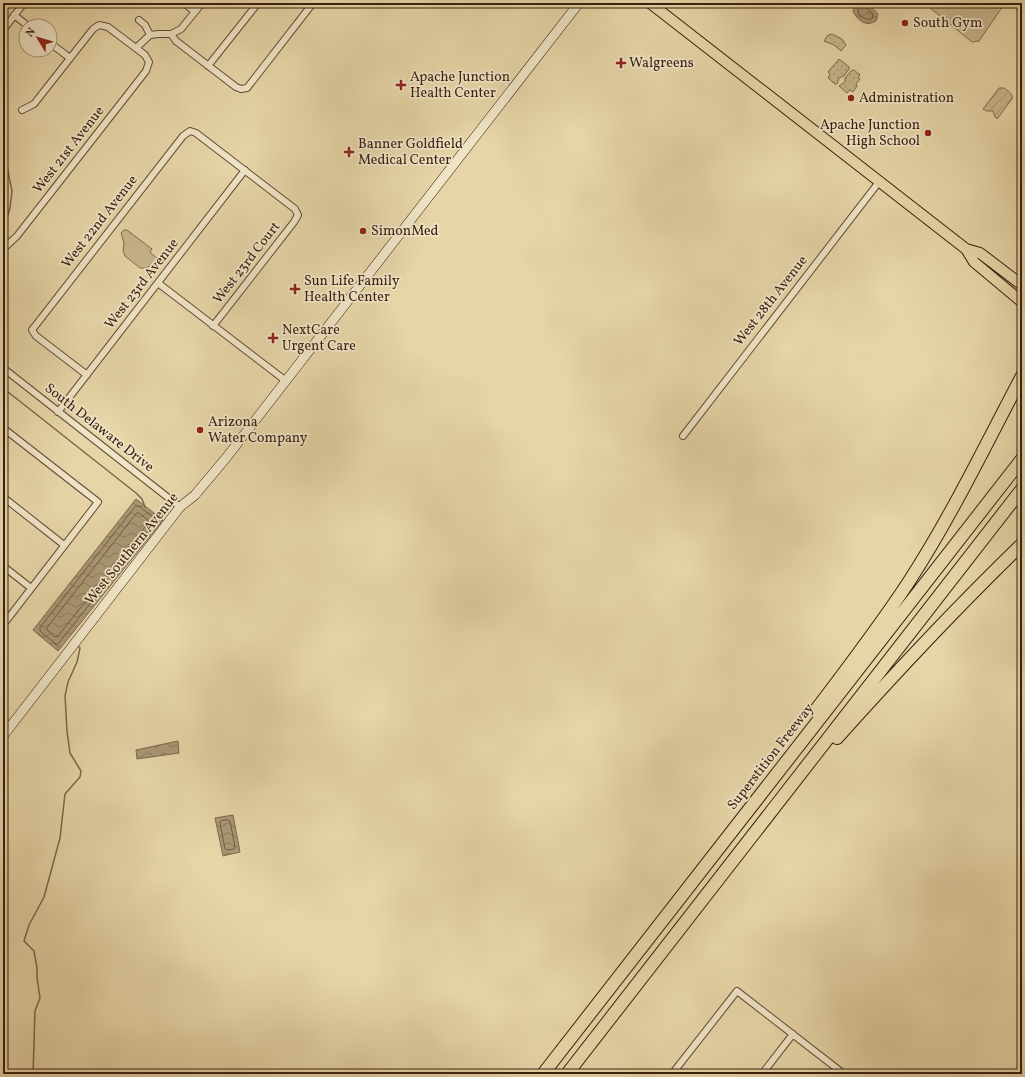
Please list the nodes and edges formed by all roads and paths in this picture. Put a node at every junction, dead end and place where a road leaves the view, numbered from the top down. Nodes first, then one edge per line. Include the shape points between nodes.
1 (24, 3) edge
2 (184, 3) edge
3 (202, 3) edge
4 (258, 3) edge
5 (313, 3) edge
6 (579, 3) edge
7 (650, 3) edge
8 (195, 12) junction
9 (14, 15) junction
10 (18, 18) edge
11 (139, 20) dead end
12 (3, 30) edge
13 (171, 34) junction
14 (150, 35) junction
15 (136, 48) junction
16 (58, 49) edge
17 (70, 58) junction
18 (208, 66) junction
19 (22, 110) dead end
20 (245, 170) junction
21 (879, 182) junction
22 (3, 249) edge
23 (966, 249) junction
24 (158, 283) junction
25 (1022, 285) edge
26 (1022, 302) edge
27 (213, 326) junction
28 (4, 369) edge
29 (87, 376) junction
30 (1022, 376) edge
31 (286, 381) junction
32 (58, 412) junction
33 (3, 428) edge
34 (683, 436) dead end
35 (1022, 459) edge
36 (1022, 489) edge
37 (3, 497) edge
38 (180, 507) junction
39 (1022, 544) edge
40 (64, 545) junction
41 (3, 566) edge
42 (31, 588) junction
43 (3, 625) edge
44 (3, 736) edge
45 (778, 802) junction
46 (722, 844) junction
47 (793, 1034) junction
48 (543, 1074) edge
49 (567, 1074) edge
50 (672, 1074) edge
51 (762, 1074) edge
52 (844, 1074) edge

1 - 9 street
2 - 8 street
3 - 8 street
4 - 18 street
5 - 18 street via 247,88 236,88
6 - 31 main road, West Southern Avenue
7 - 21 main road
8 - 13 street via 181,29
9 - 10 street
9 - 12 street
11 - 14 street
13 - 14 street
13 - 18 street via 176,41
14 - 15 street
15 - 17 street via 108,27 99,25 92,28
15 - 22 street, West 21st Avenue via 149,62 146,71 18,236
16 - 17 street
17 - 19 street via 34,104
20 - 24 street, West 23rd Avenue
20 - 27 street, West 23rd Court via 295,209 298,215
20 - 29 street, West 22nd Avenue via 196,133 190,131 183,136 32,330 36,336
21 - 23 main road
21 - 34 street, West 28th Avenue
23 - 25 main road via 980,253
23 - 26 main road via 978,266
24 - 27 street
24 - 29 street, West 23rd Avenue
27 - 31 street
28 - 32 street, South Delaware Drive
29 - 32 street, West 23rd Avenue
30 - 46 highway via 963,489 908,583 763,782
31 - 38 main road, West Southern Avenue via 212,476
32 - 38 street, South Delaware Drive
33 - 40 street via 98,502
35 - 46 highway, Superstition Freeway
36 - 45 highway
37 - 40 street
38 - 44 main road, West Southern Avenue
39 - 45 highway via 907,660
40 - 42 street
41 - 42 street
42 - 43 street
45 - 49 highway
46 - 48 highway, Superstition Freeway
47 - 50 street via 737,991
47 - 51 street
47 - 52 street

